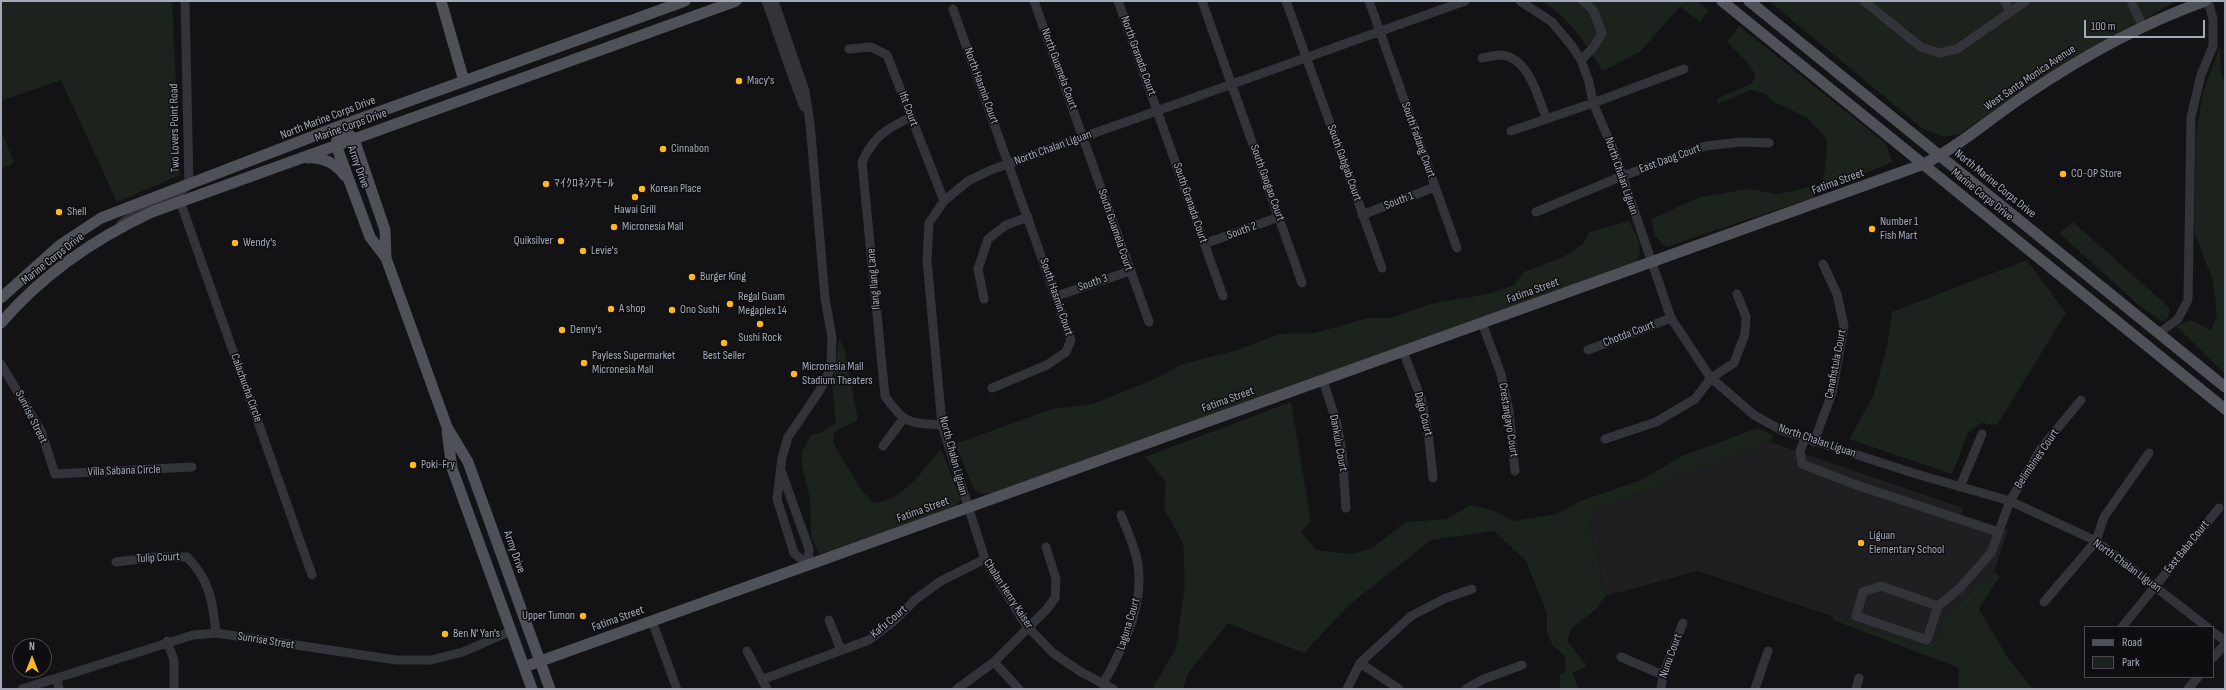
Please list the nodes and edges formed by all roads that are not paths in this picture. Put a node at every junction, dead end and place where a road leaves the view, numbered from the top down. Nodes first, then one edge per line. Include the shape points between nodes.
1 (185, 1) edge
2 (441, 1) edge
3 (685, 1) edge
4 (736, 1) edge
5 (766, 1) edge
6 (774, 1) edge
7 (1034, 1) edge
8 (1118, 1) edge
9 (1202, 1) edge
10 (1286, 1) edge
11 (1368, 1) edge
12 (1462, 1) edge
13 (1520, 1) edge
14 (1583, 1) edge
15 (1722, 1) edge
16 (1749, 1) edge
17 (1864, 1) edge
18 (2005, 1) edge
19 (2026, 1) edge
20 (2131, 1) edge
21 (2204, 1) edge
22 (2208, 1) edge
23 (953, 9) dead end
24 (2009, 11) junction
25 (2143, 26) junction
26 (1379, 31) junction
27 (849, 49) dead end
28 (1306, 58) junction
29 (1482, 58) dead end
30 (1581, 60) junction
31 (1684, 68) dead end
32 (464, 81) junction
33 (1232, 84) junction
34 (1593, 103) junction
35 (1158, 110) junction
36 (911, 117) junction
37 (1546, 118) junction
38 (810, 123) junction
39 (340, 126) junction
40 (1511, 131) dead end
41 (1084, 137) junction
42 (354, 139) junction
43 (1769, 143) dead end
44 (336, 145) junction
45 (1940, 155) junction
46 (300, 158) junction
47 (1009, 164) junction
48 (1924, 164) junction
49 (1620, 177) junction
50 (189, 184) junction
51 (1436, 187) junction
52 (352, 189) junction
53 (944, 200) junction
54 (180, 201) junction
55 (1536, 212) dead end
56 (1362, 215) junction
57 (1028, 217) junction
58 (1279, 217) junction
59 (109, 233) junction
60 (1204, 244) junction
61 (1457, 248) dead end
62 (386, 258) junction
63 (1652, 262) junction
64 (1823, 264) dead end
65 (1382, 268) dead end
66 (1130, 271) junction
67 (1302, 283) dead end
68 (1737, 294) dead end
69 (1057, 296) junction
70 (1223, 296) dead end
71 (1, 298) edge
72 (984, 299) dead end
73 (1671, 318) junction
74 (1149, 322) dead end
75 (1, 323) edge
76 (1482, 323) junction
77 (2159, 333) junction
78 (1588, 350) dead end
79 (1403, 351) junction
80 (1, 364) edge
81 (1711, 378) junction
82 (1323, 380) junction
83 (2225, 387) edge
84 (992, 388) dead end
85 (2081, 400) dead end
86 (2225, 410) edge
87 (903, 419) junction
88 (942, 425) junction
89 (447, 427) junction
90 (1982, 434) dead end
91 (1605, 439) dead end
92 (1805, 439) junction
93 (1814, 442) junction
94 (883, 446) dead end
95 (2149, 453) dead end
96 (192, 467) dead end
97 (781, 468) junction
98 (1515, 471) dead end
99 (55, 474) joint
100 (1433, 478) dead end
101 (1960, 487) junction
102 (2010, 500) junction
103 (967, 508) junction
104 (1346, 508) dead end
105 (2219, 508) dead end
106 (1121, 516) dead end
107 (1998, 532) junction
108 (2096, 541) junction
109 (1046, 547) dead end
110 (985, 559) junction
111 (116, 562) dead end
112 (808, 565) junction
113 (312, 575) dead end
114 (2155, 587) junction
115 (1472, 589) dead end
116 (2044, 602) dead end
117 (1938, 606) junction
118 (829, 620) dead end
119 (652, 621) junction
120 (1683, 623) dead end
121 (2123, 626) edge
122 (2206, 626) edge
123 (1028, 627) junction
124 (511, 631) junction
125 (216, 633) junction
126 (2214, 633) edge
127 (167, 641) junction
128 (2225, 642) edge
129 (840, 650) junction
130 (747, 651) dead end
131 (1768, 651) dead end
132 (1621, 657) dead end
133 (2214, 657) edge
134 (540, 661) junction
135 (994, 662) junction
136 (1360, 663) junction
137 (1522, 665) dead end
138 (524, 667) junction
139 (1663, 675) junction
140 (57, 678) junction
141 (1859, 678) dead end
142 (2197, 678) edge
143 (764, 679) junction
144 (1103, 684) junction
145 (22, 689) edge
146 (59, 689) edge
147 (174, 689) edge
148 (532, 689) edge
149 (550, 689) edge
150 (676, 689) edge
151 (767, 689) edge
152 (957, 689) edge
153 (1019, 689) edge
154 (1113, 689) edge
155 (1347, 689) edge
156 (1399, 689) edge
157 (1466, 689) edge
158 (1661, 689) edge
159 (1755, 689) edge
160 (1856, 689) edge
161 (2188, 689) edge

1 - 50 street, Two Lovers Point Road
2 - 32 main road
3 - 32 main road, North Marine Corps Drive
4 - 42 main road, Marine Corps Drive
5 - 38 street via 784,49 788,68
6 - 38 street via 805,91
7 - 41 street, North Guamela Court
8 - 35 street, North Granada Court
9 - 33 street, South Gaogao Court
10 - 28 street, South Gabgab Court
11 - 26 street, South Fadang Court
12 - 26 street, North Chalan Liguan
13 - 30 street, North Chalan Liguan via 1552,22
14 - 30 street via 1593,10 1602,33 1593,48
15 - 48 main road, Marine Corps Drive
16 - 45 main road, North Marine Corps Drive
17 - 24 street via 1920,47 1939,53 1957,49
18 - 24 street
19 - 24 street
20 - 25 street
21 - 25 main road, West Santa Monica Avenue
22 - 77 street via 2212,19 2212,46 2201,76 2191,117 2188,300 2178,319
23 - 47 street, North Hasmin Court
25 - 45 main road, West Santa Monica Avenue via 2064,70
26 - 28 street, North Chalan Liguan
26 - 51 street, South Fadang Court
27 - 36 street, Ifit Court via 871,47 887,55
28 - 33 street, North Chalan Liguan
28 - 56 street, South Gabgab Court
29 - 37 street via 1501,55 1517,60 1531,80
30 - 34 street, North Chalan Liguan
31 - 34 street
32 - 39 main road, North Marine Corps Drive
33 - 35 street, North Chalan Liguan
33 - 58 street, South Gaogao Court
34 - 37 street
34 - 49 street, North Chalan Liguan via 1612,149
35 - 41 street, North Chalan Liguan
35 - 60 street, South Granada Court
36 - 53 street, Ifit Court
36 - 87 street, Ilang Ilang Lane via 882,132 869,146 862,162 885,396
37 - 40 street
38 - 97 street via 825,298 833,355 827,378 788,437
39 - 42 main road, Army Drive
39 - 44 main road, Army Drive
39 - 50 main road, North Marine Corps Drive
41 - 47 street, North Chalan Liguan
41 - 66 street, South Guamela Court
42 - 44 main road, Marine Corps Drive
42 - 62 main road, Army Drive via 385,230
43 - 49 street, East Daog Court via 1741,142 1706,146
44 - 46 main road, Marine Corps Drive
44 - 52 main road, Army Drive
45 - 48 main road, Fatima Street
45 - 77 main road, North Marine Corps Drive
46 - 52 main road via 311,157 329,162 342,171
46 - 54 main road, Marine Corps Drive
47 - 53 street, North Chalan Liguan via 968,181
47 - 57 street, South Hasmin Court
48 - 63 main road, Fatima Street
48 - 86 main road, Marine Corps Drive
49 - 55 street, East Daog Court
49 - 63 street, North Chalan Liguan
50 - 59 street, Two Lovers Point Road via 182,192 132,214
50 - 71 main road, North Marine Corps Drive via 101,218 60,245
51 - 56 street, South 1
51 - 61 street, South Fadang Court
52 - 62 main road, Army Drive via 370,237
53 - 88 street, North Chalan Liguan via 929,223 927,260
54 - 59 main road, Marine Corps Drive
54 - 113 street, Calachucha Circle
56 - 65 street, South Gabgab Court
57 - 69 street, South Hasmin Court
57 - 72 street via 1006,225 988,239 978,269
58 - 60 street, South 2
58 - 67 street, South Gaogao Court
59 - 75 main road, Marine Corps Drive via 53,273
60 - 70 street, South Granada Court
62 - 89 main road, Army Drive
63 - 73 street, North Chalan Liguan
63 - 76 main road, Fatima Street
64 - 93 street, Canafistula Court via 1837,294 1844,326 1832,393
66 - 69 street, South 3
66 - 74 street, South Guamela Court
68 - 81 street via 1746,317 1745,334 1734,363
69 - 84 street, South Hasmin Court via 1071,340 1066,352 1047,366
73 - 78 street, Chotda Court
73 - 81 street, North Chalan Liguan
76 - 79 main road, Fatima Street
76 - 98 street, Crestangayo Court via 1501,374 1509,411
77 - 83 main road, North Marine Corps Drive
79 - 82 main road, Fatima Street
79 - 100 street, Dago Court via 1422,401
80 - 99 street, Sunrise Street via 40,431
81 - 91 street via 1695,399 1656,422
81 - 92 street, North Chalan Liguan via 1754,416
82 - 103 main road, Fatima Street
82 - 104 street, Dankulu Court via 1337,424
85 - 102 street, Belimbines Court via 2042,447
87 - 88 street via 915,423
87 - 94 street
88 - 103 street, North Chalan Liguan
89 - 124 main road, Army Drive via 452,468
89 - 134 main road, Army Drive via 468,462
90 - 101 street
92 - 93 street, North Chalan Liguan
92 - 107 street via 1800,451 1802,464 1859,486
93 - 101 street, North Chalan Liguan
95 - 108 street via 2104,517
96 - 99 street, Villa Sabana Circle
97 - 112 street via 809,549
97 - 112 street via 777,499 794,553
101 - 102 street, North Chalan Liguan
102 - 107 street, Belimbines Court
102 - 108 street, North Chalan Liguan
103 - 110 street, Chalan Henry Kaiser
103 - 112 main road, Fatima Street
105 - 114 street, East Baba Court
106 - 144 street, Laguna Court via 1133,547 1140,576 1138,602 1120,655
107 - 117 street, Belimbines Court via 1991,553 1960,588
108 - 114 street, North Chalan Liguan
108 - 116 street
109 - 123 street via 1056,579 1055,598
110 - 123 street, Chalan Henry Kaiser
110 - 129 street, Kafu Court via 942,581 916,599 894,621 869,640
111 - 125 street, Tulip Court via 156,557 187,557 196,566 212,599
112 - 119 main road, Fatima Street
114 - 121 street, East Baba Court
114 - 122 street, North Chalan Liguan
115 - 136 street via 1446,598 1411,616
117 - 117 street via 1927,640 1856,616 1863,592 1881,586
118 - 129 street
119 - 134 main road, Fatima Street
119 - 150 street
120 - 139 street, Nunu Court
123 - 135 street
123 - 144 street, Chalan Henry Kaiser via 1053,652
124 - 125 street, Sunrise Street via 463,652 431,660 396,660
124 - 138 main road, Army Drive
125 - 127 street, Sunrise Street
126 - 128 street
127 - 140 street, Sunrise Street
127 - 147 street via 174,660
128 - 133 street
129 - 143 street, Kafu Court
130 - 143 street
131 - 159 street
132 - 139 street
134 - 138 main road, Fatima Street
134 - 149 main road, Army Drive
135 - 152 street
135 - 153 street
136 - 155 street
136 - 156 street
137 - 157 street via 1484,679
138 - 148 main road, Army Drive
139 - 158 street, Nunu Court
140 - 145 street, Sunrise Street
140 - 146 street
141 - 160 street
142 - 161 street
143 - 151 street
144 - 154 street, Chalan Henry Kaiser

